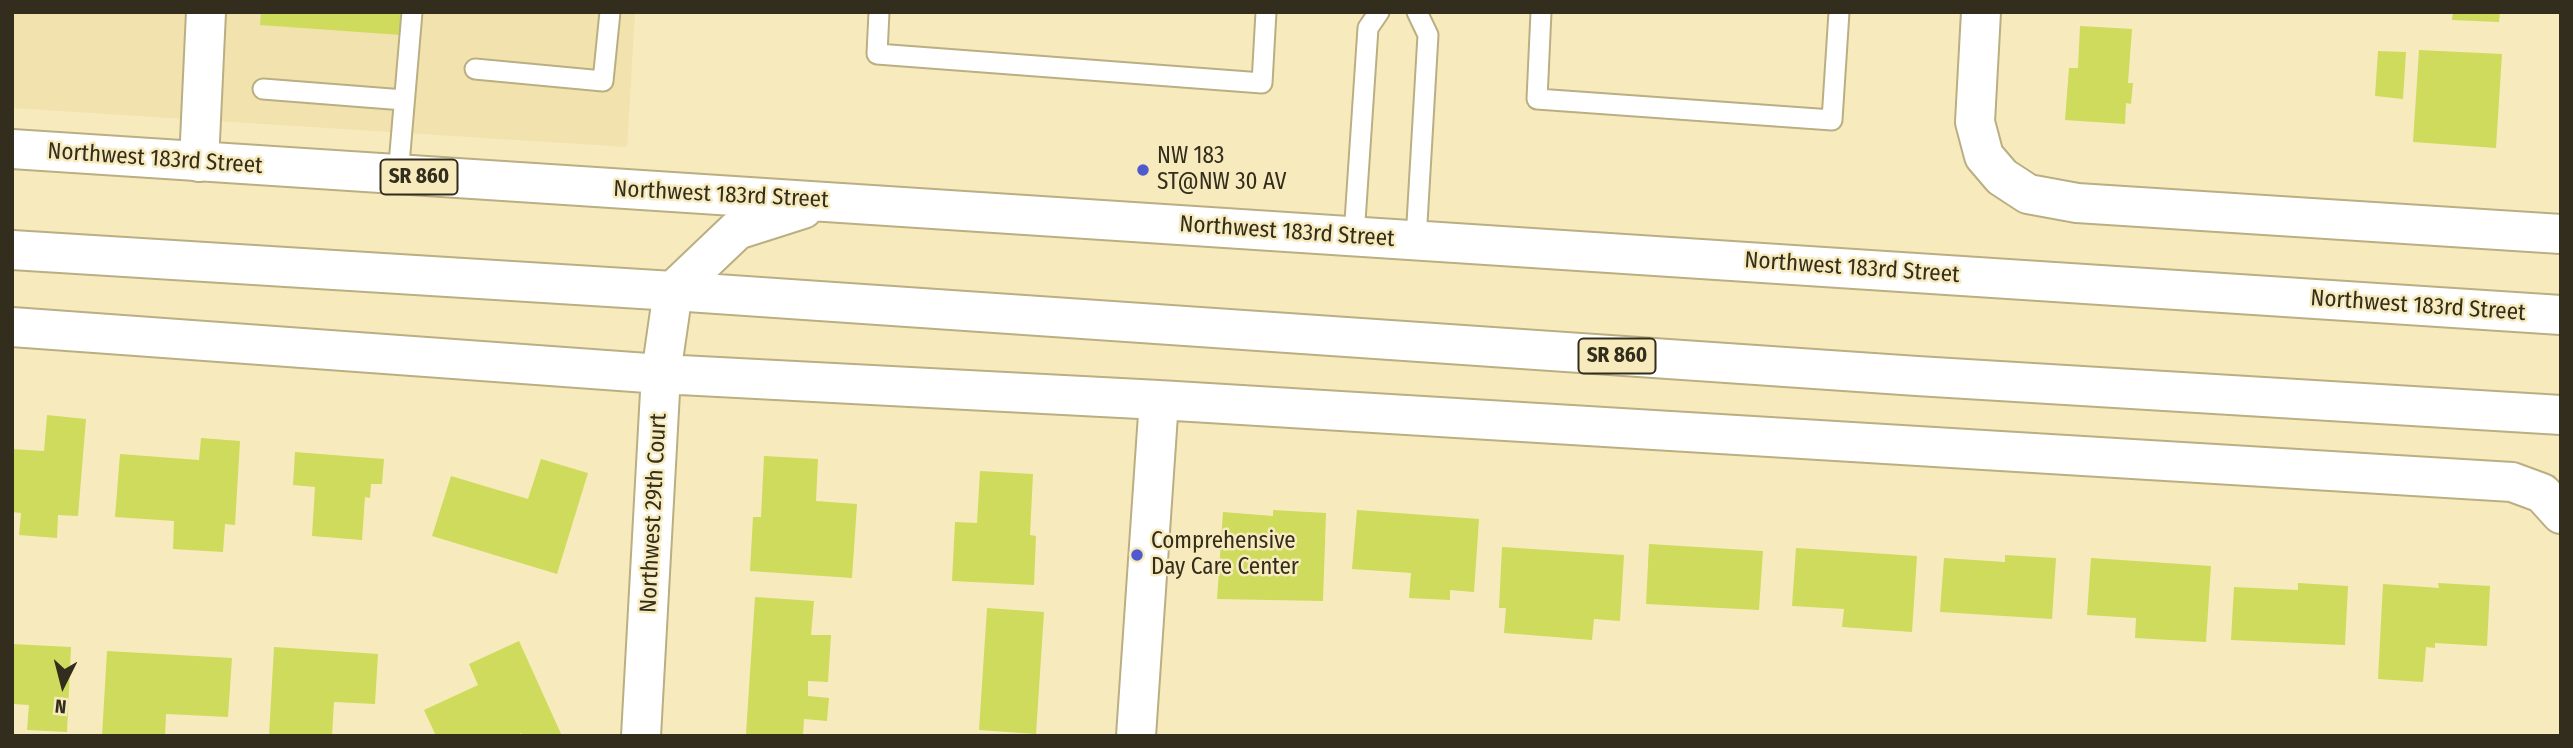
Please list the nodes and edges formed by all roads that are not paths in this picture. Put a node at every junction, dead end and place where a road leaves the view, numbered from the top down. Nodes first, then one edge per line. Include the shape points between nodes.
1 (206, 12) edge
2 (412, 12) edge
3 (610, 12) edge
4 (879, 12) edge
5 (1266, 12) edge
6 (1379, 12) edge
7 (1417, 12) edge
8 (1541, 12) edge
9 (1839, 12) edge
10 (1981, 12) edge
11 (475, 69) dead end
12 (263, 89) dead end
13 (404, 100) junction
14 (12, 149) edge
15 (199, 162) junction
16 (398, 176) junction
17 (825, 202) junction
18 (2561, 234) edge
19 (1354, 236) junction
20 (1416, 240) junction
21 (12, 250) edge
22 (673, 291) junction
23 (2561, 315) edge
24 (12, 327) edge
25 (662, 373) junction
26 (1158, 400) junction
27 (2561, 415) edge
28 (2561, 514) edge
29 (641, 736) edge
30 (1136, 736) edge

1 - 15 main road
2 - 13 lane
3 - 11 lane via 603,81
4 - 5 lane via 877,54 1262,83
6 - 19 lane via 1368,28
7 - 20 lane via 1429,35
8 - 9 lane via 1537,99 1832,120
10 - 18 main road via 1975,122 1984,156 2002,177 2028,194 2077,203
12 - 13 lane
13 - 16 lane
14 - 15 main road, Northwest 183rd Street / SR 860
15 - 16 main road, Northwest 183rd Street / SR 860
16 - 17 main road, Northwest 183rd Street / SR 860
17 - 19 main road, Northwest 183rd Street / SR 860
17 - 22 main road via 737,230
19 - 20 main road, Northwest 183rd Street / SR 860
20 - 23 main road, Northwest 183rd Street / SR 860
21 - 22 main road, SR 860
22 - 25 main road, Northwest 29th Court
22 - 27 main road, SR 860
24 - 25 main road
25 - 26 main road
25 - 29 main road, Northwest 29th Court
26 - 28 main road via 2512,482 2542,493
26 - 30 main road

